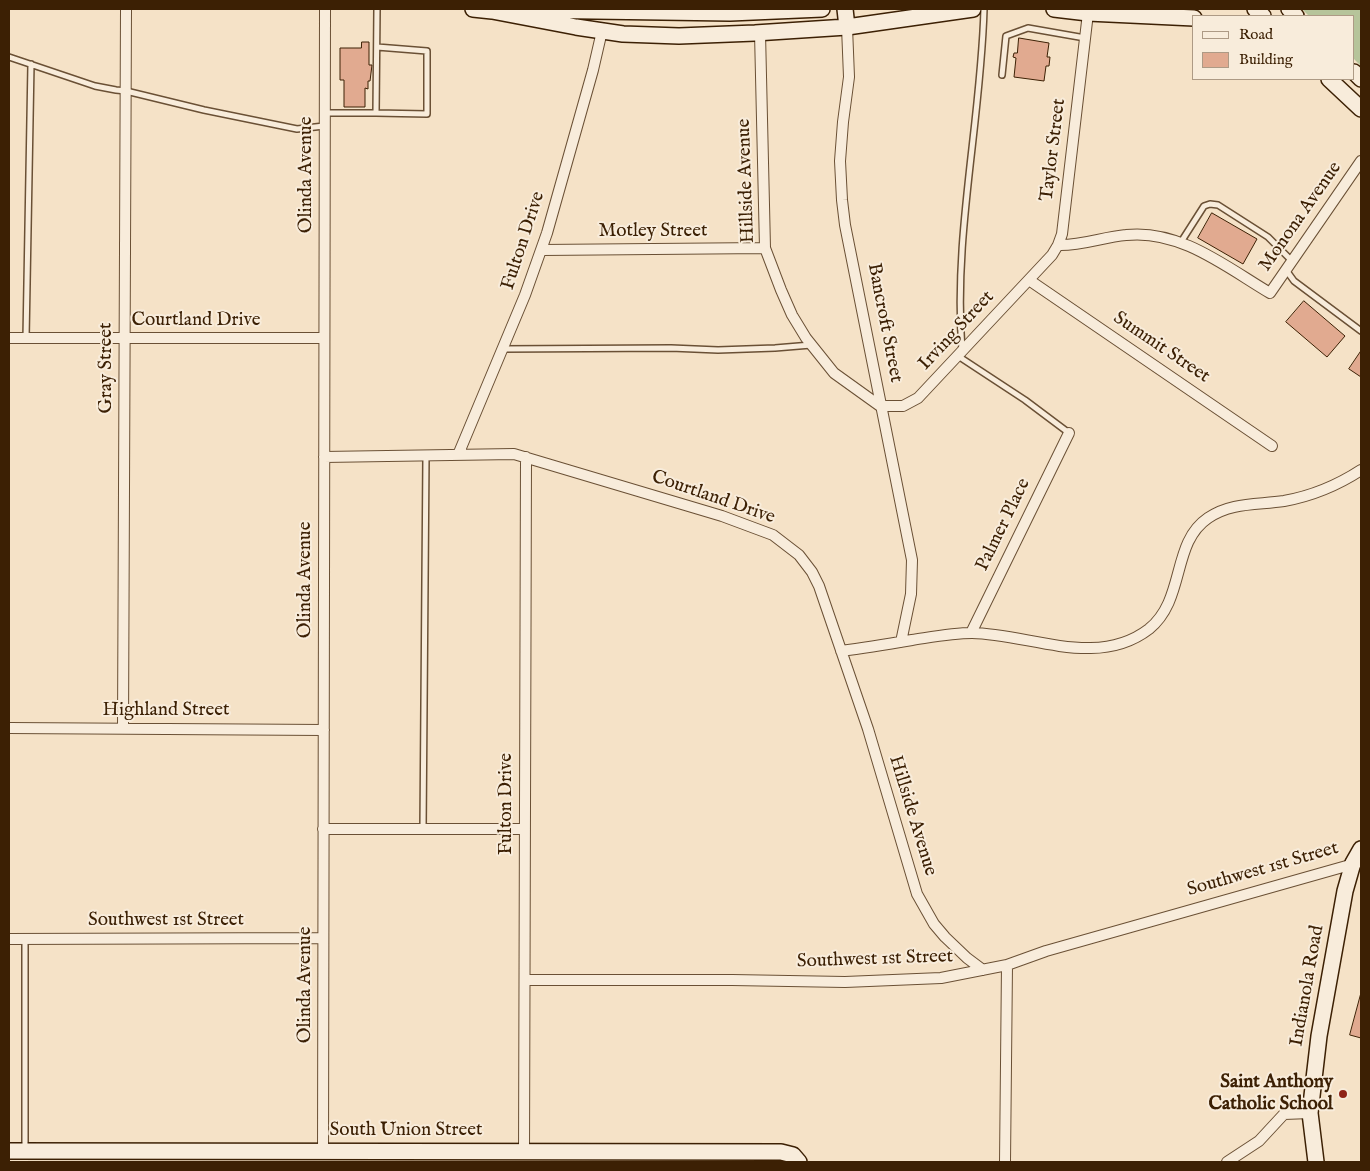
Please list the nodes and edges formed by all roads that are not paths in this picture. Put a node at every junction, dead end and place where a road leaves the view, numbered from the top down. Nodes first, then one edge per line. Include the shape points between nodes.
1 (126, 9) edge
2 (325, 9) edge
3 (377, 9) edge
4 (473, 9) edge
5 (772, 9) edge
6 (822, 9) edge
7 (845, 9) edge
8 (973, 9) edge
9 (984, 9) edge
10 (1054, 9) edge
11 (492, 11) junction
12 (730, 13) junction
13 (1088, 13) junction
14 (1192, 18) edge
15 (847, 27) junction
16 (602, 31) junction
17 (760, 33) junction
18 (1085, 38) junction
19 (377, 48) junction
20 (9, 57) edge
21 (31, 64) junction
22 (1002, 75) dead end
23 (1323, 80) edge
24 (1330, 80) edge
25 (126, 91) junction
26 (1345, 94) junction
27 (1361, 109) edge
28 (324, 113) junction
29 (376, 113) junction
30 (324, 126) junction
31 (1361, 161) edge
32 (1181, 242) junction
33 (1058, 245) junction
34 (765, 248) junction
35 (542, 250) junction
36 (1289, 265) junction
37 (1029, 280) junction
38 (1361, 331) edge
39 (9, 338) edge
40 (26, 338) junction
41 (125, 338) junction
42 (324, 338) junction
43 (811, 344) junction
44 (503, 349) junction
45 (960, 353) junction
46 (880, 406) junction
47 (1069, 434) joint
48 (1272, 446) dead end
49 (426, 455) junction
50 (458, 455) junction
51 (324, 457) junction
52 (526, 457) junction
53 (1361, 470) edge
54 (971, 633) junction
55 (902, 642) junction
56 (841, 651) junction
57 (9, 728) edge
58 (123, 728) junction
59 (324, 730) junction
60 (323, 829) junction
61 (424, 829) junction
62 (525, 829) junction
63 (1361, 850) edge
64 (1357, 863) edge
65 (323, 938) junction
66 (9, 939) edge
67 (24, 939) junction
68 (1007, 965) junction
69 (983, 970) junction
70 (524, 980) junction
71 (1310, 1113) junction
72 (9, 1151) edge
73 (25, 1151) junction
74 (323, 1151) junction
75 (524, 1152) junction
76 (210, 1157) edge
77 (404, 1157) edge
78 (599, 1157) edge
79 (799, 1162) edge
80 (1005, 1162) edge
81 (1227, 1162) edge
82 (1316, 1162) edge

1 - 25 street, Gray Street
2 - 28 street, Olinda Avenue
3 - 19 lane
4 - 11 main road
5 - 12 main road
6 - 12 main road
7 - 15 main road, Bancroft Street
8 - 15 main road
9 - 45 lane via 963,235
10 - 13 main road
11 - 12 main road
11 - 16 main road
13 - 14 main road
13 - 18 street, Taylor Street
15 - 17 main road
15 - 46 street, Bancroft Street via 849,76 840,161 842,200
16 - 17 main road via 679,36
16 - 35 street, Fulton Drive
17 - 34 street, Hillside Avenue
18 - 22 lane via 1028,28 1006,36
18 - 33 street, Taylor Street via 1062,234
19 - 29 lane
19 - 29 lane via 428,51 427,114
20 - 21 lane
21 - 25 lane via 95,86
21 - 40 lane
23 - 26 main road
24 - 26 main road
25 - 30 lane via 297,129
25 - 41 street, Gray Street
26 - 27 main road
28 - 29 lane
28 - 30 street, Olinda Avenue
30 - 42 street, Olinda Avenue
31 - 36 street, Monona Avenue
32 - 33 street via 1161,236 1126,234
32 - 36 street, Monona Avenue via 1270,293
32 - 36 lane via 1204,206 1218,205 1268,237
33 - 37 street, Taylor Street
34 - 35 street, Motley Street
34 - 43 street, Hillside Avenue via 792,315
35 - 44 street, Fulton Drive
36 - 38 lane via 1294,281
37 - 45 street, Irving Street
37 - 48 street, Summit Street
39 - 40 street, Courtland Drive
40 - 41 street, Courtland Drive
41 - 42 street, Courtland Drive
41 - 58 street, Gray Street
42 - 51 street, Olinda Avenue
43 - 44 lane via 718,350
43 - 46 street, Hillside Avenue via 834,373
44 - 50 street, Fulton Drive
45 - 46 street, Irving Street via 918,398 903,406
45 - 47 lane
46 - 55 street, Bancroft Street via 912,560 912,594
47 - 54 street, Palmer Place
49 - 50 street, Courtland Drive
49 - 51 street, Courtland Drive
49 - 61 lane
50 - 52 street, Courtland Drive via 514,454
51 - 59 street, Olinda Avenue
52 - 56 street, Courtland Drive via 722,516 774,535 799,555 812,572
52 - 62 street, Fulton Drive
53 - 54 street via 1316,492 1285,500 1236,506 1206,519 1185,547 1166,609 1150,628 1128,642 1103,648 1057,646
54 - 55 street
55 - 56 street
56 - 69 street, Hillside Avenue via 918,894 945,937
57 - 58 street, Highland Street
58 - 59 street, Highland Street
59 - 60 street, Olinda Avenue
60 - 61 street
60 - 65 street, Olinda Avenue
61 - 62 street
62 - 70 street, Fulton Drive
63 - 64 main road, Indianola Road
64 - 68 street, Southwest 1st Street via 1046,951
64 - 71 main road, Indianola Road via 1345,891 1325,1001
65 - 67 street, Southwest 1st Street
65 - 74 street, Olinda Avenue
66 - 67 street, Southwest 1st Street
67 - 73 lane
68 - 69 street, Southwest 1st Street
68 - 80 street
69 - 70 street, Southwest 1st Street via 941,978 845,982
70 - 75 street, Fulton Drive
71 - 81 street via 1284,1114 1259,1141
71 - 82 main road, Indianola Road
72 - 73 main road, South Union Street
73 - 76 main road, South Union Street
74 - 76 main road, South Union Street
74 - 77 main road, South Union Street
75 - 77 main road, South Union Street
75 - 78 main road, South Union Street
78 - 79 main road, South Union Street via 782,1152 793,1155

